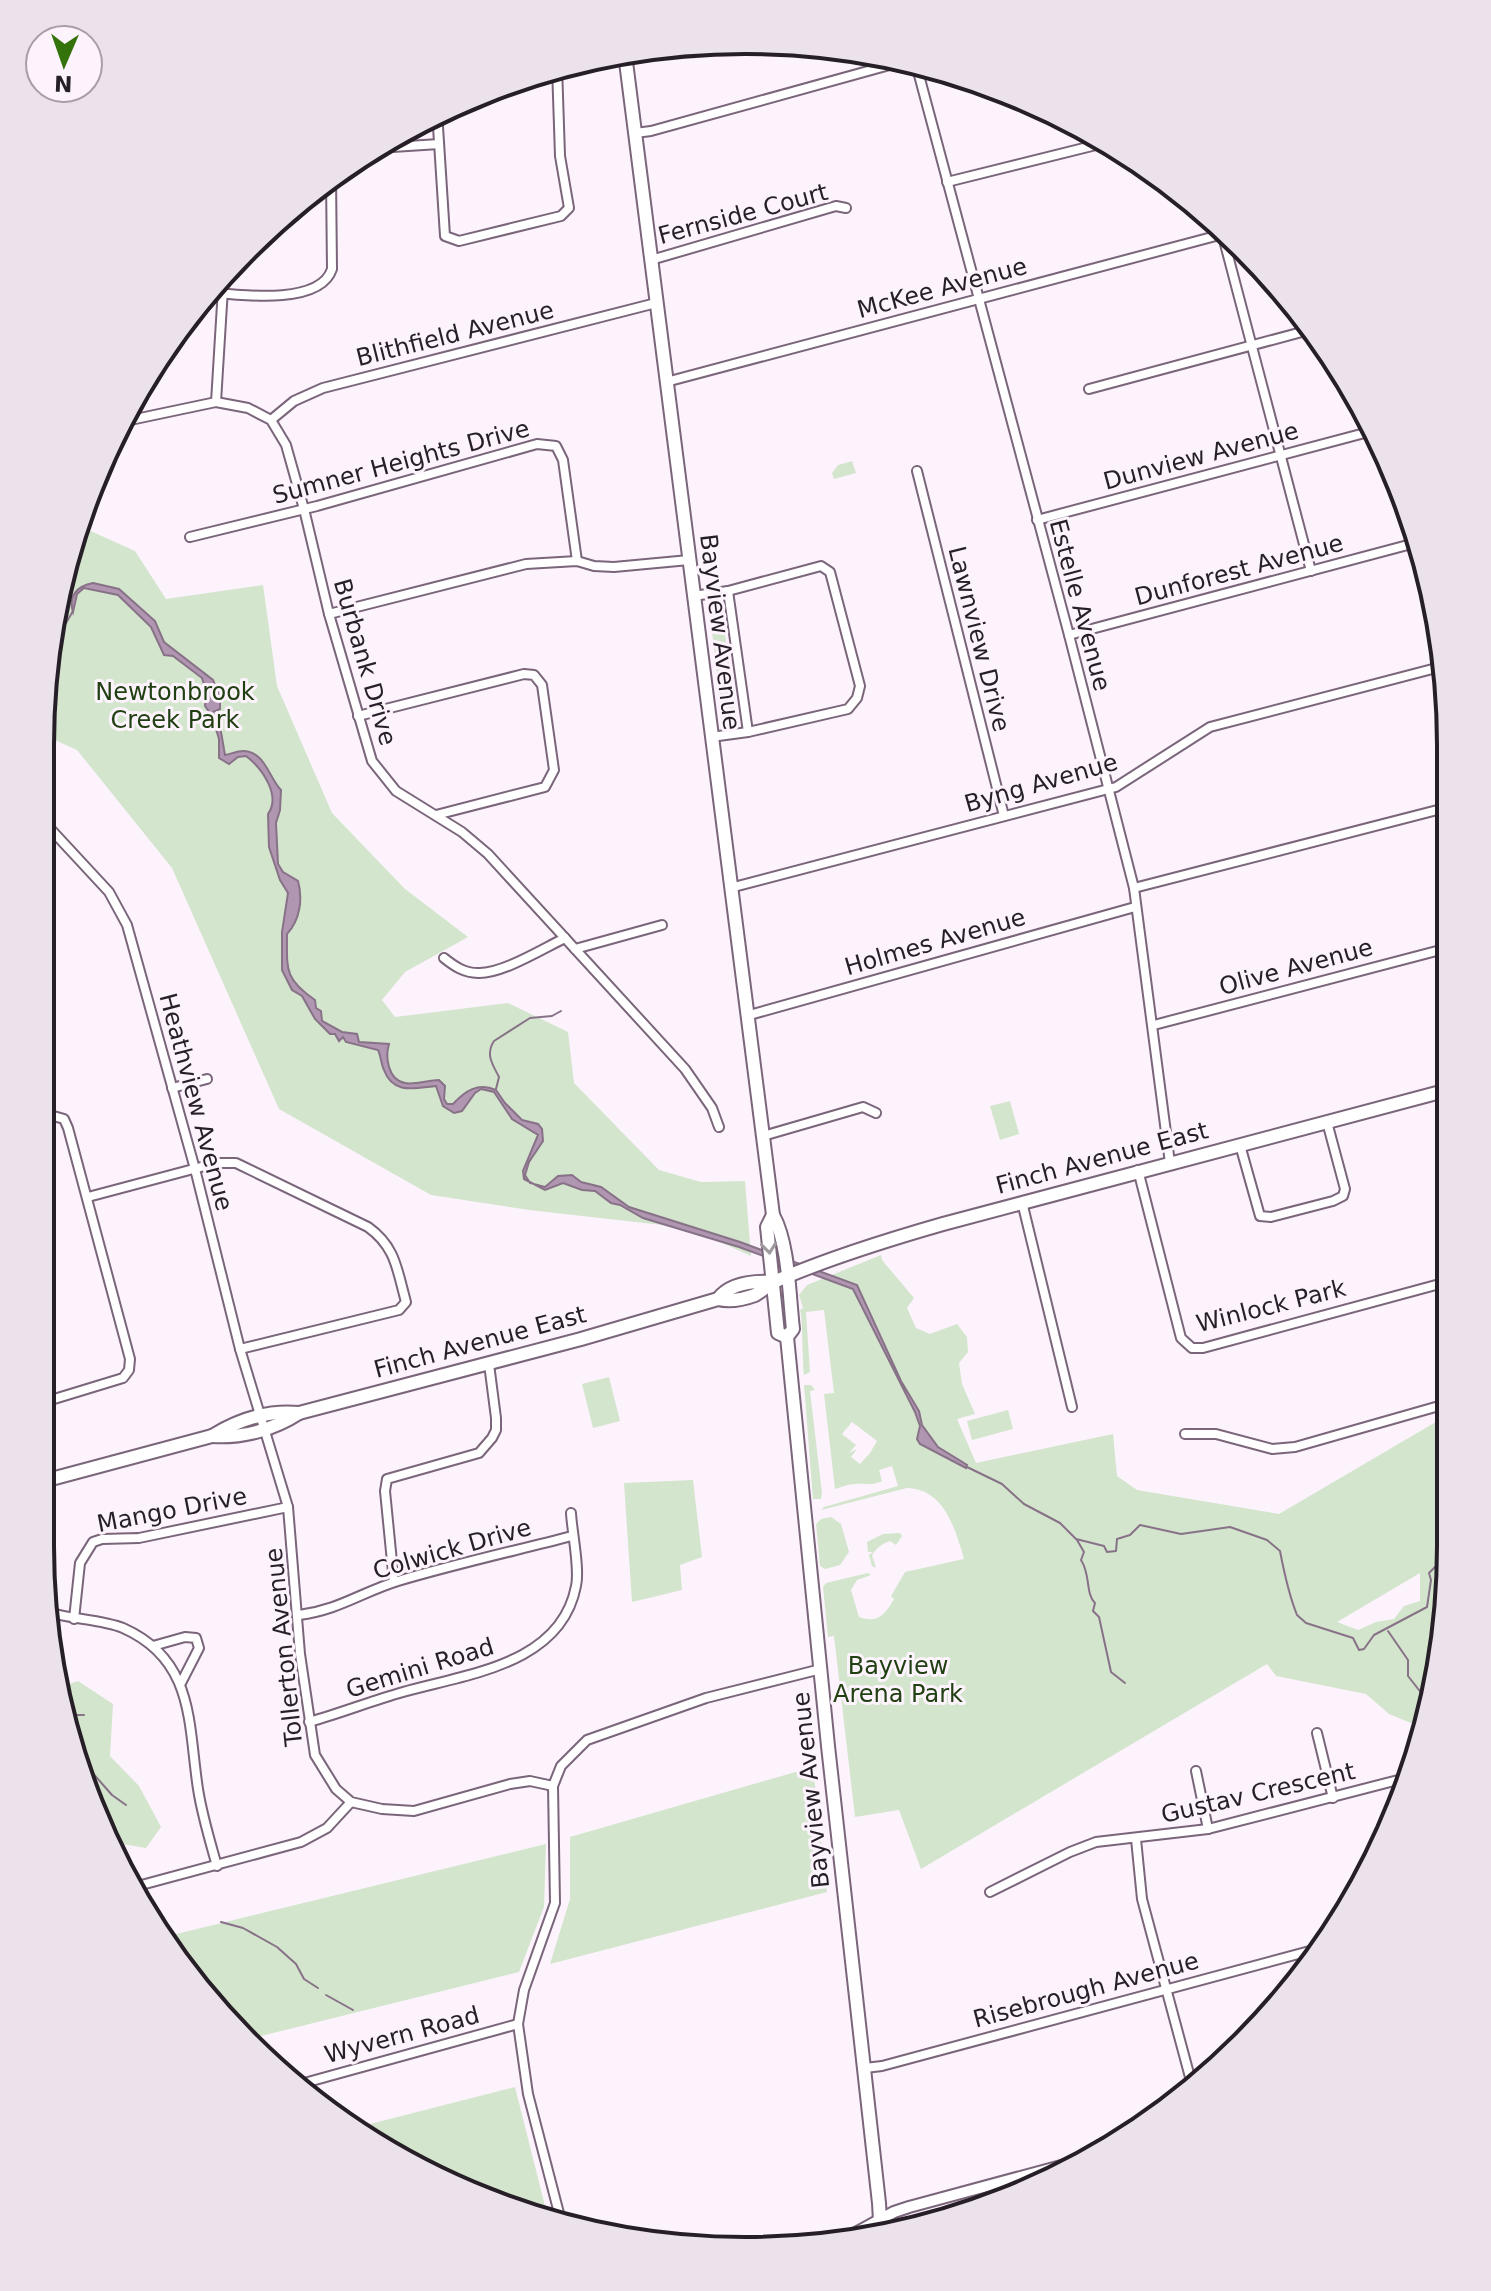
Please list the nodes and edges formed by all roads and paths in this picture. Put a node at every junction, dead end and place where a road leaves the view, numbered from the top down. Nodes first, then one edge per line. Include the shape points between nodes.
1 (626, 65) edge
2 (881, 67) edge
3 (919, 77) edge
4 (557, 81) edge
5 (438, 126) edge
6 (635, 133) junction
7 (439, 144) junction
8 (401, 146) edge
9 (1090, 146) edge
10 (947, 182) junction
11 (331, 193) edge
12 (846, 208) dead end
13 (1210, 235) edge
14 (1228, 251) edge
15 (651, 260) junction
16 (223, 294) joint
17 (978, 298) junction
18 (656, 303) junction
19 (1300, 333) edge
20 (1251, 348) junction
21 (666, 382) junction
22 (1089, 389) dead end
23 (216, 402) junction
24 (137, 419) edge
25 (271, 420) junction
26 (1363, 434) edge
27 (1280, 456) junction
28 (917, 471) dead end
29 (304, 509) junction
30 (1037, 520) junction
31 (190, 537) dead end
32 (1407, 545) edge
33 (689, 560) junction
34 (577, 561) junction
35 (1311, 571) junction
36 (728, 591) junction
37 (693, 596) junction
38 (329, 614) junction
39 (1069, 635) junction
40 (1433, 669) edge
41 (358, 716) junction
42 (748, 732) junction
43 (711, 737) junction
44 (1108, 789) junction
45 (1437, 810) edge
46 (436, 815) junction
47 (1004, 816) junction
48 (54, 833) edge
49 (730, 888) junction
50 (1134, 888) junction
51 (1135, 907) junction
52 (662, 925) dead end
53 (565, 938) junction
54 (575, 949) junction
55 (1437, 951) edge
56 (444, 958) dead end
57 (746, 1016) junction
58 (1154, 1025) junction
59 (207, 1079) dead end
60 (172, 1088) junction
61 (1437, 1093) edge
62 (876, 1113) dead end
63 (54, 1116) edge
64 (1327, 1122) junction
65 (719, 1127) dead end
66 (763, 1136) junction
67 (1240, 1145) junction
68 (1170, 1163) junction
69 (195, 1169) junction
70 (1138, 1170) junction
71 (88, 1197) junction
72 (1022, 1202) junction
73 (773, 1215) junction
74 (787, 1277) junction
75 (773, 1282) junction
76 (1437, 1285) edge
77 (787, 1337) junction
78 (240, 1349) junction
79 (489, 1364) junction
80 (54, 1399) edge
81 (1072, 1407) dead end
82 (1437, 1407) edge
83 (263, 1422) junction
84 (1185, 1434) dead end
85 (54, 1479) edge
86 (288, 1507) junction
87 (571, 1513) dead end
88 (572, 1536) junction
89 (394, 1582) junction
90 (58, 1615) edge
91 (299, 1615) junction
92 (74, 1619) junction
93 (153, 1646) junction
94 (821, 1669) junction
95 (181, 1683) junction
96 (309, 1722) junction
97 (1317, 1733) dead end
98 (1196, 1771) dead end
99 (1395, 1781) edge
100 (553, 1786) junction
101 (1333, 1798) junction
102 (351, 1802) junction
103 (1208, 1829) junction
104 (1136, 1839) junction
105 (217, 1866) junction
106 (143, 1885) edge
107 (990, 1892) dead end
108 (1304, 1952) edge
109 (1167, 1988) junction
110 (518, 2024) junction
111 (865, 2068) junction
112 (1189, 2075) edge
113 (310, 2081) edge
114 (1035, 2173) edge
115 (558, 2210) edge
116 (879, 2221) junction
117 (879, 2224) edge
118 (870, 2226) edge

1 - 6 main road, Bayview Avenue
2 - 6 street
3 - 10 street, Estelle Avenue
4 - 7 street via 560,156 569,208 561,216 459,241 445,236
5 - 7 street
6 - 15 main road, Bayview Avenue
7 - 8 street
9 - 10 street
10 - 17 street, Estelle Avenue
11 - 16 street via 329,279 282,296
12 - 15 street, Fernside Court via 836,206
13 - 17 street, McKee Avenue
14 - 20 street
15 - 18 main road, Bayview Avenue
16 - 23 street
17 - 21 street, McKee Avenue
17 - 30 street, Estelle Avenue
18 - 21 main road, Bayview Avenue
18 - 25 street, Blithfield Avenue via 323,388 294,401
19 - 20 street
20 - 22 street
20 - 27 street
21 - 33 main road, Bayview Avenue
23 - 24 street
23 - 25 street via 248,408
25 - 29 street, Burbank Drive via 286,445
26 - 27 street, Dunview Avenue
27 - 30 street, Dunview Avenue
27 - 35 street
28 - 47 street, Lawnview Drive
29 - 31 street, Sumner Heights Drive
29 - 34 street, Sumner Heights Drive via 537,444 556,446 563,460
29 - 38 street, Burbank Drive
30 - 39 street, Estelle Avenue
32 - 35 street, Dunforest Avenue
33 - 34 street via 614,567
33 - 37 main road, Bayview Avenue
34 - 38 street via 526,564
35 - 39 street, Dunforest Avenue
36 - 37 street
36 - 42 street
36 - 42 street via 808,568 821,566 830,572 860,686 848,709
37 - 43 main road, Bayview Avenue
38 - 41 street, Burbank Drive
39 - 44 street, Estelle Avenue
40 - 44 street, Byng Avenue via 1210,727
41 - 46 street, Burbank Drive via 372,761 386,780
41 - 46 street via 524,674 534,675 542,685 554,770 545,787
42 - 43 street
43 - 49 main road, Bayview Avenue
44 - 47 street, Byng Avenue
44 - 50 street, Estelle Avenue
45 - 50 street
46 - 53 street, Burbank Drive via 488,854
47 - 49 street, Byng Avenue
48 - 60 street, Heathview Avenue via 109,892 127,925
49 - 57 main road, Bayview Avenue
50 - 51 street, Estelle Avenue
51 - 57 street, Holmes Avenue
51 - 58 street, Estelle Avenue
52 - 54 street
53 - 54 street, Burbank Drive
53 - 56 street via 478,973 458,969
54 - 65 street, Burbank Drive via 685,1069
55 - 58 street, Olive Avenue
57 - 66 main road, Bayview Avenue
58 - 68 street, Estelle Avenue
59 - 60 street
60 - 69 street, Heathview Avenue
61 - 64 main road, Finch Avenue East
62 - 66 street via 863,1107
63 - 71 street via 64,1119
64 - 67 main road, Finch Avenue East
64 - 67 street via 1345,1189 1333,1201 1260,1216
66 - 73 main road, Bayview Avenue
67 - 68 main road, Finch Avenue East
68 - 70 main road, Finch Avenue East
69 - 71 street
69 - 78 street, Heathview Avenue
69 - 78 street via 236,1163 368,1227 392,1252 406,1302 399,1310
70 - 72 main road, Finch Avenue East
70 - 76 street, Winlock Park via 1181,1338 1192,1348
71 - 80 street via 129,1370 123,1378
72 - 74 main road, Finch Avenue East via 876,1243
72 - 81 street
73 - 74 main road, Bayview Avenue
73 -> 75 main road, Bayview Avenue via 767,1227
74 - 75 main road, Finch Avenue East
74 - 77 main road, Bayview Avenue via 793,1329
75 - 77 main road, Bayview Avenue via 778,1333
75 - 79 main road, Finch Avenue East via 757,1294 727,1302 718,1299
77 - 94 main road, Bayview Avenue
78 - 83 street, Heathview Avenue
79 - 83 main road, Finch Avenue East via 299,1413 279,1411
79 - 89 street via 496,1430 479,1453 387,1479
82 - 84 street via 1295,1447 1272,1449 1216,1434
83 - 85 main road, Finch Avenue East via 231,1424 212,1436
83 - 86 street, Tollerton Avenue
86 - 91 street, Tollerton Avenue
86 - 92 street, Mango Drive via 139,1538 93,1542 80,1563
87 - 88 street, Gemini Road
88 - 89 street, Colwick Drive
88 - 96 street, Gemini Road via 577,1583 571,1604 534,1648 483,1672
89 - 91 street, Colwick Drive via 346,1604
90 - 92 street
91 - 96 street, Tollerton Avenue
92 - 93 street via 121,1627
93 - 95 street
93 - 95 street via 196,1638 199,1648
94 - 100 street via 706,1698 587,1740 561,1766
94 - 111 main road, Bayview Avenue
95 - 105 street
96 - 102 street, Tollerton Avenue via 315,1755 336,1789
97 - 101 street
98 - 103 street
99 - 101 street, Gustav Crescent
100 - 102 street via 510,1784 414,1811
100 - 110 street via 555,1903 524,1990
101 - 103 street, Gustav Crescent
102 - 105 street via 327,1828 301,1842
103 - 104 street, Gustav Crescent
104 - 107 street, Gustav Crescent via 1096,1842
104 - 109 street via 1142,1899
105 - 106 street
108 - 109 street, Risebrough Avenue
109 - 111 street, Risebrough Avenue
109 - 112 street
110 - 113 street, Wyvern Road
110 - 115 street via 528,2094
111 - 116 main road, Bayview Avenue
114 - 116 street via 909,2207
116 - 117 main road, Bayview Avenue
116 - 118 street

